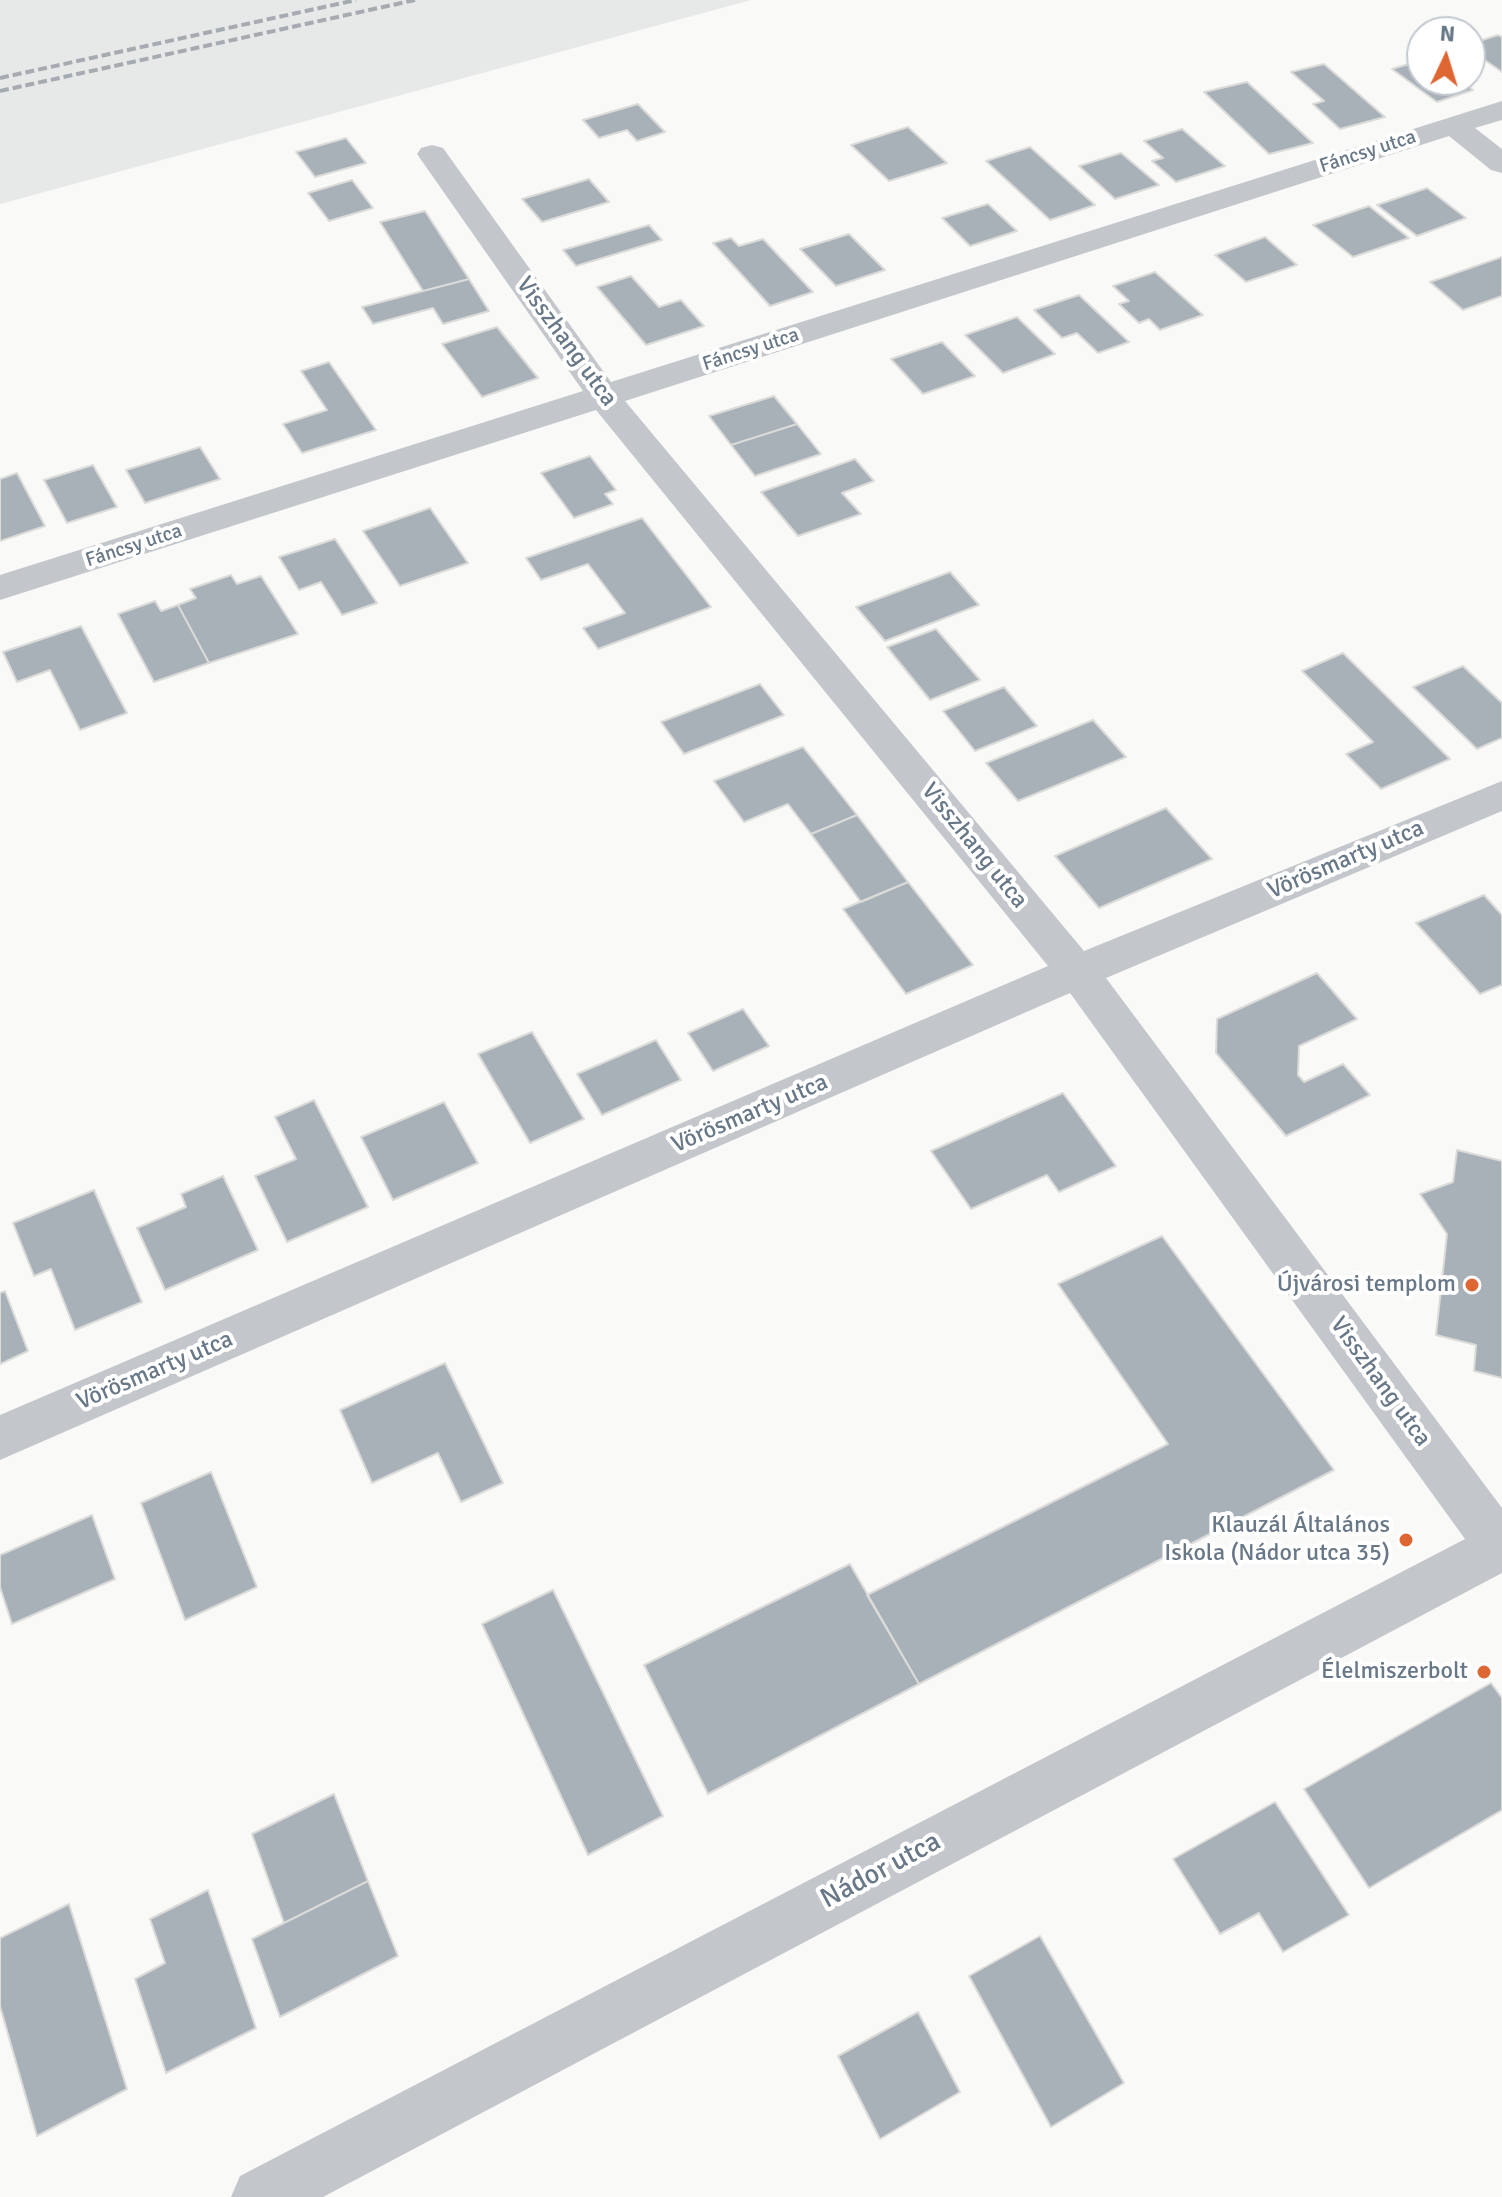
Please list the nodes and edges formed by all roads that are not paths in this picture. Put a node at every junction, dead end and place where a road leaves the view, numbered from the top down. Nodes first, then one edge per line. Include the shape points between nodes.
1 (1502, 110) edge
2 (1453, 125) junction
3 (432, 154) dead end
4 (1502, 164) edge
5 (604, 397) junction
6 (0, 588) edge
7 (1502, 795) edge
8 (1077, 972) junction
9 (0, 1438) edge
10 (1501, 1547) edge
11 (261, 2197) edge

1 - 2 street, Fáncsy utca
2 - 4 street
2 - 5 street, Fáncsy utca
3 - 5 street, Visszhang utca
5 - 6 street, Fáncsy utca
5 - 8 street, Visszhang utca
7 - 8 street, Vörösmarty utca
8 - 9 street, Vörösmarty utca
8 - 10 street, Visszhang utca
10 - 11 street, Nádor utca

